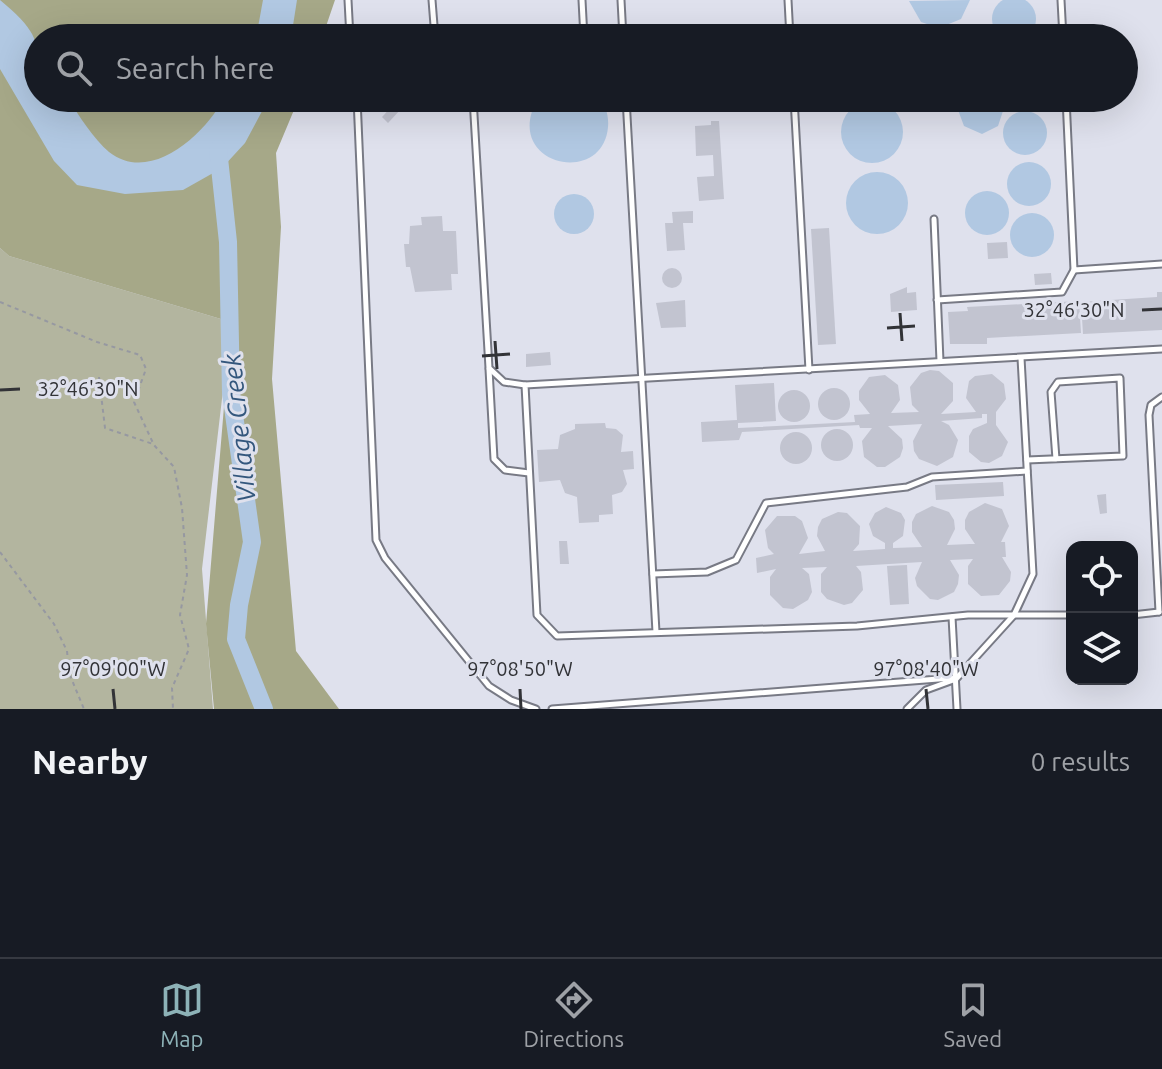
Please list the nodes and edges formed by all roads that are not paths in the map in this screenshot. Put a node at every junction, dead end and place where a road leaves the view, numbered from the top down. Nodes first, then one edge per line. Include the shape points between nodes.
1 (348, 0) edge
2 (432, 0) edge
3 (582, 0) edge
4 (621, 0) edge
5 (788, 0) edge
6 (1061, 0) edge
7 (349, 24) edge
8 (434, 24) edge
9 (583, 24) edge
10 (622, 24) edge
11 (789, 24) edge
12 (1062, 24) edge
13 (358, 112) edge
14 (474, 112) edge
15 (627, 112) edge
16 (795, 112) edge
17 (1067, 112) edge
18 (934, 219) dead end
19 (1162, 264) edge
20 (1074, 270) junction
21 (937, 300) junction
22 (1162, 349) edge
23 (1021, 358) junction
24 (940, 361) junction
25 (489, 368) junction
26 (809, 370) junction
27 (641, 381) junction
28 (525, 385) junction
29 (1162, 397) edge
30 (1056, 459) junction
31 (1027, 460) junction
32 (1027, 471) junction
33 (530, 473) junction
34 (653, 574) junction
35 (1160, 612) edge
36 (1138, 614) edge
37 (1014, 615) junction
38 (1066, 615) edge
39 (952, 617) junction
40 (656, 632) junction
41 (956, 679) junction
42 (536, 709) edge
43 (552, 709) edge
44 (907, 709) edge
45 (957, 709) edge

1 - 7 lane
2 - 8 lane
3 - 9 lane
4 - 10 lane
5 - 11 lane
6 - 12 lane
13 - 42 lane via 376,540 489,686
14 - 25 lane
15 - 27 lane
16 - 26 lane
17 - 20 lane
18 - 21 lane
19 - 20 lane
20 - 21 lane via 1062,292
21 - 24 lane
22 - 23 lane
23 - 24 lane
23 - 31 lane
24 - 26 lane
25 - 28 lane via 504,382
25 - 33 lane via 494,459 505,470
26 - 27 lane
27 - 28 lane
27 - 34 lane
28 - 33 lane
29 - 35 lane via 1151,405 1149,415
30 - 30 lane via 1123,456 1120,378 1058,382 1051,392
30 - 31 lane
31 - 32 lane
32 - 34 lane via 932,477 907,487 766,503 736,560 707,572
32 - 37 lane via 1033,574
33 - 40 lane via 537,615 557,636
34 - 40 lane
35 - 36 lane
37 - 38 lane
37 - 39 lane
37 - 41 lane
39 - 40 lane via 857,626
39 - 41 lane
41 - 43 lane
41 - 44 lane via 926,690
41 - 45 lane

